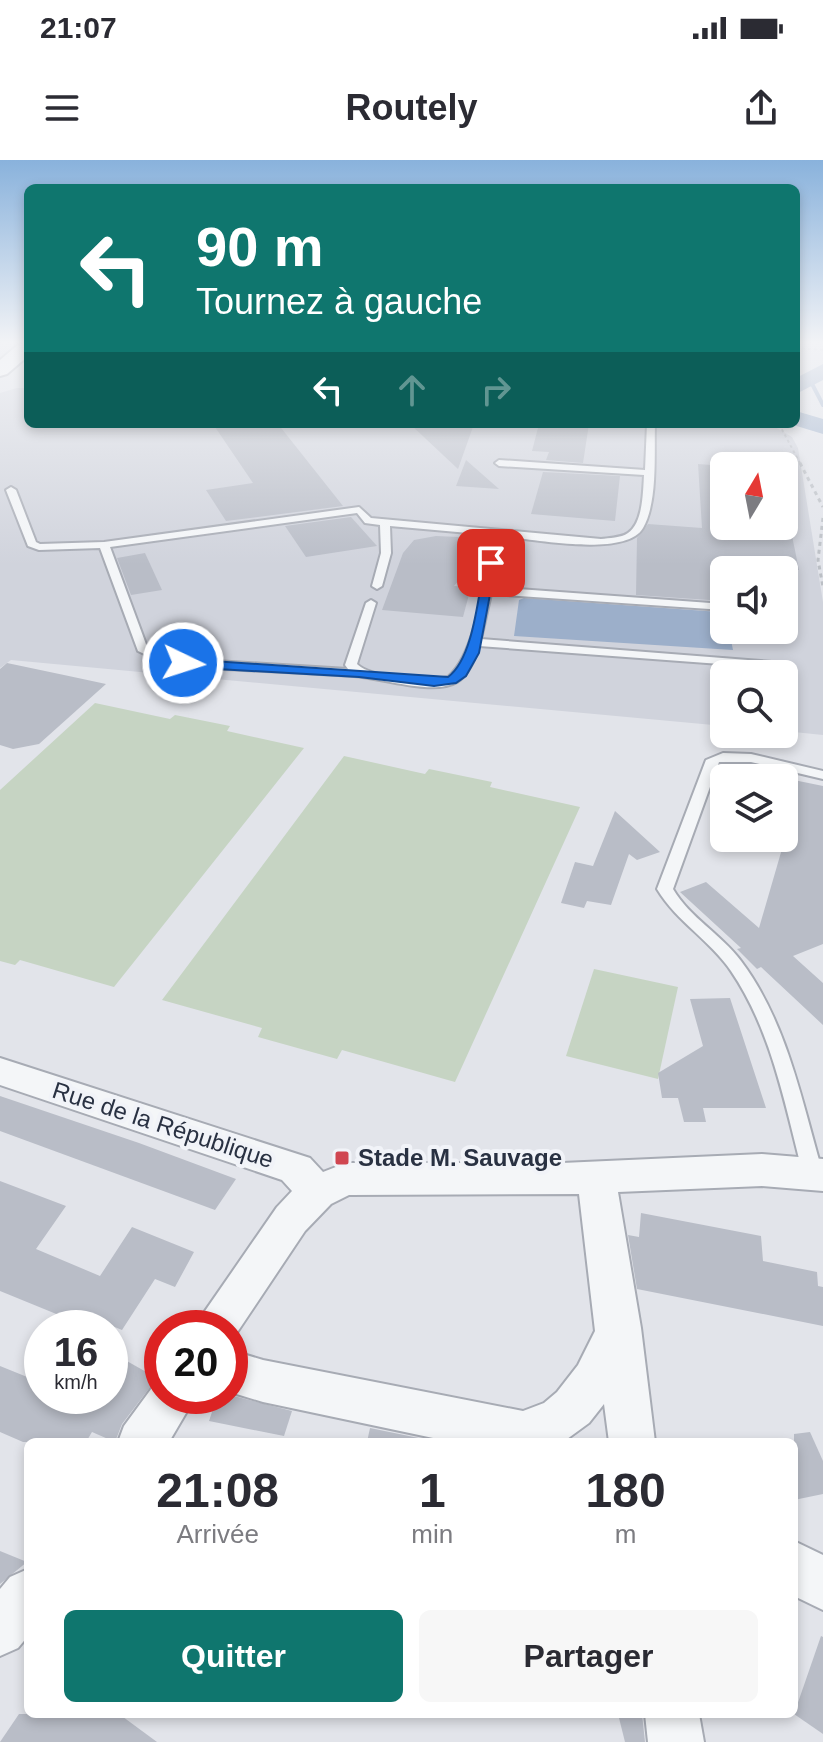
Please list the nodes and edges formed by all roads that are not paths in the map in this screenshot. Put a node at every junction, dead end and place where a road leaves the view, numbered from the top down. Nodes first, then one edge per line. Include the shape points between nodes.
1 (651, 428) edge
2 (499, 463) dead end
3 (647, 473) junction
4 (11, 490) dead end
5 (385, 523) junction
6 (496, 535) junction
7 (104, 545) junction
8 (377, 586) dead end
9 (485, 590) junction
10 (371, 603) dead end
11 (710, 606) edge
12 (474, 642) junction
13 (710, 661) edge
14 (359, 673) junction
15 (823, 775) edge
16 (0, 1071) edge
17 (818, 1174) edge
18 (596, 1176) junction
19 (317, 1192) junction
20 (230, 1310) edge
21 (619, 1328) junction
22 (248, 1376) edge
23 (160, 1414) edge
24 (144, 1438) edge
25 (632, 1438) edge
26 (798, 1569) edge
27 (823, 1585) edge
28 (24, 1600) edge
29 (0, 1630) edge
30 (673, 1718) edge
31 (676, 1742) edge

1 - 3 lane
2 - 3 lane
3 - 6 lane via 643,519 631,537 601,542
4 - 7 lane via 32,544
5 - 6 lane
5 - 7 lane via 368,521 359,510
5 - 8 lane via 386,553
6 - 9 lane
7 - 14 lane via 142,649 183,663
9 - 11 lane
9 - 12 lane
10 - 14 lane via 351,665
12 - 13 lane
12 - 14 lane via 462,673 451,680
15 - 17 lane via 741,757 713,760 665,889 735,964 751,990 770,1028
16 - 19 street, Rue de la République via 296,1169
17 - 18 street via 762,1170
18 - 19 street via 346,1179
18 - 21 street
19 - 20 street via 291,1219
21 - 22 street via 576,1408 561,1421 523,1434
21 - 25 street
23 - 24 street
26 - 27 street
28 - 29 street
30 - 31 street

